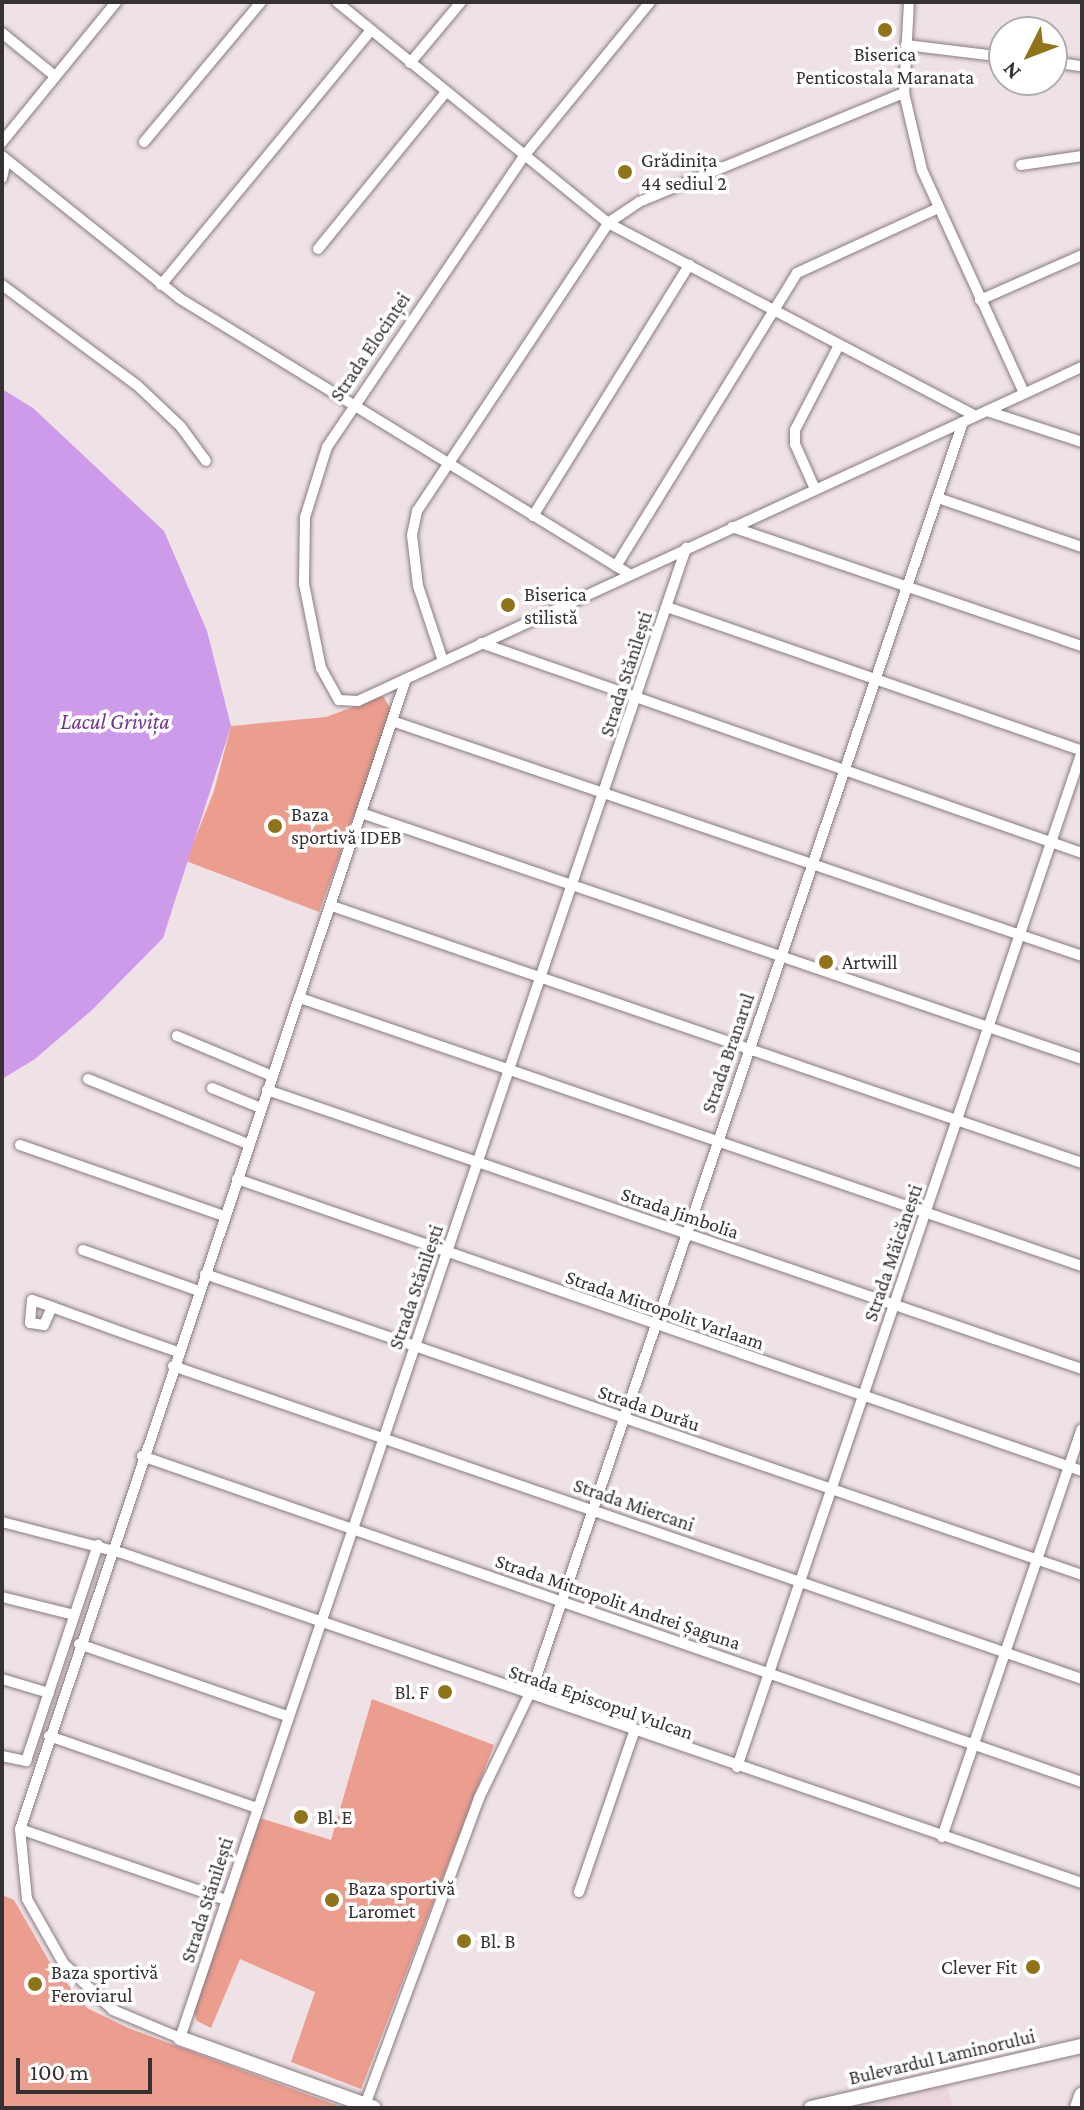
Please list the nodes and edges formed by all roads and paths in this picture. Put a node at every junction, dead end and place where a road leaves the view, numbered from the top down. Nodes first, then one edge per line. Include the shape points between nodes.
1 (115, 2) edge
2 (261, 2) edge
3 (337, 2) edge
4 (461, 2) edge
5 (650, 2) edge
6 (909, 2) edge
7 (371, 30) junction
8 (2, 33) edge
9 (906, 45) junction
10 (988, 55) edge
11 (410, 63) junction
12 (55, 76) junction
13 (446, 92) junction
14 (904, 93) junction
15 (2, 142) edge
16 (144, 142) dead end
17 (524, 156) junction
18 (1082, 156) edge
19 (4, 158) edge
20 (1021, 165) dead end
21 (2, 178) edge
22 (936, 209) junction
23 (608, 223) junction
24 (318, 249) dead end
25 (1082, 255) edge
26 (689, 265) junction
27 (2, 285) edge
28 (161, 285) junction
29 (980, 300) junction
30 (772, 310) junction
31 (839, 345) junction
32 (1082, 367) edge
33 (1024, 393) junction
34 (352, 404) junction
35 (987, 411) junction
36 (975, 416) junction
37 (963, 422) junction
38 (1082, 442) edge
39 (206, 461) dead end
40 (447, 462) junction
41 (815, 489) junction
42 (938, 498) junction
43 (533, 516) junction
44 (732, 527) junction
45 (1082, 547) edge
46 (686, 548) junction
47 (616, 566) junction
48 (629, 574) junction
49 (908, 586) junction
50 (667, 607) junction
51 (481, 643) junction
52 (1082, 646) edge
53 (443, 661) junction
54 (406, 679) junction
55 (876, 679) junction
56 (637, 701) junction
57 (395, 722) junction
58 (1082, 751) edge
59 (844, 772) junction
60 (605, 793) junction
61 (364, 814) junction
62 (1051, 843) junction
63 (1082, 853) edge
64 (812, 865) junction
65 (573, 886) junction
66 (332, 906) junction
67 (1020, 935) junction
68 (782, 955) junction
69 (1082, 956) edge
70 (541, 977) junction
71 (300, 998) junction
72 (989, 1026) junction
73 (177, 1036) dead end
74 (749, 1048) junction
75 (1082, 1059) edge
76 (510, 1070) junction
77 (272, 1076) junction
78 (88, 1079) dead end
79 (212, 1088) dead end
80 (267, 1090) junction
81 (261, 1108) junction
82 (957, 1119) junction
83 (717, 1141) junction
84 (248, 1144) junction
85 (20, 1145) dead end
86 (478, 1162) junction
87 (1082, 1163) edge
88 (237, 1179) junction
89 (926, 1212) junction
90 (220, 1215) junction
91 (684, 1233) junction
92 (83, 1250) dead end
93 (447, 1254) junction
94 (1082, 1266) edge
95 (205, 1274) junction
96 (199, 1291) junction
97 (894, 1305) junction
98 (52, 1307) dead end
99 (653, 1325) junction
100 (415, 1346) junction
101 (178, 1352) junction
102 (173, 1366) junction
103 (1082, 1369) edge
104 (864, 1397) junction
105 (621, 1418) junction
106 (1082, 1429) edge
107 (382, 1438) junction
108 (142, 1456) junction
109 (1069, 1467) junction
110 (1082, 1471) edge
111 (832, 1490) junction
112 (590, 1509) junction
113 (2, 1522) edge
114 (350, 1530) junction
115 (98, 1545) junction
116 (110, 1549) junction
117 (1037, 1559) junction
118 (1082, 1575) edge
119 (800, 1582) junction
120 (2, 1597) edge
121 (560, 1602) junction
122 (74, 1615) junction
123 (318, 1623) junction
124 (79, 1644) junction
125 (1005, 1652) junction
126 (769, 1673) junction
127 (2, 1679) edge
128 (1082, 1679) edge
129 (49, 1693) junction
130 (529, 1697) junction
131 (287, 1716) junction
132 (634, 1732) junction
133 (49, 1736) junction
134 (974, 1744) junction
135 (2, 1756) edge
136 (737, 1767) junction
137 (1082, 1782) edge
138 (257, 1808) junction
139 (20, 1829) junction
140 (942, 1837) junction
141 (1082, 1883) edge
142 (579, 1892) dead end
143 (226, 1900) junction
144 (180, 2038) junction
145 (1081, 2047) edge
146 (1082, 2096) edge
147 (370, 2106) edge
148 (811, 2108) edge
149 (1078, 2108) edge

1 - 12 street
2 - 16 street
3 - 7 street
4 - 11 street
5 - 17 street, Strada Elocinței
6 - 9 street
7 - 11 street
7 - 28 street
8 - 12 street
9 - 10 street
9 - 14 street
11 - 13 street
12 - 15 street
13 - 17 street
13 - 24 street
14 - 22 street
14 - 23 street via 639,202
17 - 23 street
17 - 34 street, Strada Elocinței
18 - 20 street
19 - 21 street
19 - 28 street
22 - 29 street
22 - 30 street via 806,267
23 - 26 street
23 - 40 street
25 - 29 street
26 - 30 street
26 - 43 street
27 - 39 street via 138,386 181,427
28 - 34 street
29 - 33 street
30 - 31 street
30 - 47 street
31 - 36 street
31 - 41 street via 795,430 795,444
32 - 33 street
33 - 35 street
34 - 40 street
34 - 54 street, Strada Elocinței via 318,468 305,517 309,618 321,668 339,700 350,703
35 - 36 street
35 - 38 street
36 - 37 street
37 - 41 street
37 - 42 street, Strada Branarul
40 - 43 street
40 - 53 street via 417,511 412,535 418,586
41 - 44 street
42 - 45 street
42 - 49 street, Strada Branarul
43 - 47 street
44 - 46 street
44 - 49 street
46 - 48 street
46 - 50 street, Strada Stănilești
47 - 48 street
48 - 51 street
49 - 52 street
49 - 55 street, Strada Branarul
50 - 55 street
50 - 56 street, Strada Stănilești
51 - 53 street
51 - 56 street
53 - 54 street
54 - 57 street
55 - 58 street
55 - 59 street, Strada Branarul
56 - 59 street
56 - 60 street, Strada Stănilești
57 - 60 street
57 - 61 street
58 - 62 street, Strada Măicănești
59 - 62 street
59 - 64 street, Strada Branarul
60 - 64 street
60 - 65 street, Strada Stănilești
61 - 65 street
61 - 66 street
62 - 63 street
62 - 67 street, Strada Măicănești
64 - 67 street
64 - 68 street, Strada Branarul
65 - 68 street
65 - 70 street, Strada Stănilești
66 - 70 street
66 - 71 street
67 - 69 street
67 - 72 street, Strada Măicănești
68 - 72 street
68 - 74 street, Strada Branarul
70 - 74 street
70 - 76 street, Strada Stănilești
71 - 76 street
71 - 77 street
72 - 75 street
72 - 82 street, Strada Măicănești
73 - 77 street
74 - 82 street
74 - 83 street, Strada Branarul
76 - 83 street
76 - 86 street, Strada Stănilești
77 - 80 street
78 - 84 street
79 - 81 street
80 - 81 street
80 - 86 street, Strada Jimbolia
81 - 84 street
82 - 87 street
82 - 89 street, Strada Măicănești
83 - 89 street
83 - 91 street, Strada Branarul
84 - 88 street
85 - 90 street
86 - 91 street, Strada Jimbolia
86 - 93 street, Strada Stănilești
88 - 90 street
88 - 93 street, Strada Mitropolit Varlaam
89 - 94 street
89 - 97 street, Strada Măicănești
90 - 95 street
91 - 97 street, Strada Jimbolia
91 - 99 street, Strada Branarul
92 - 96 street
93 - 99 street, Strada Mitropolit Varlaam
93 - 100 street, Strada Stănilești
95 - 96 street
95 - 100 street, Strada Durău
96 - 101 street
97 - 103 street, Strada Jimbolia
97 - 104 street, Strada Măicănești
98 - 101 street
99 - 104 street, Strada Mitropolit Varlaam
99 - 105 street, Strada Branarul
100 - 105 street, Strada Durău
100 - 107 street, Strada Stănilești
101 - 102 street
102 - 107 street, Strada Miercani
102 - 108 street
104 - 109 street, Strada Mitropolit Varlaam
104 - 111 street, Strada Măicănești
105 - 111 street, Strada Durău
105 - 112 street, Strada Branarul
106 - 109 street
107 - 112 street, Strada Miercani
107 - 114 street, Strada Stănilești
108 - 114 street, Strada Mitropolit Andrei Șaguna
108 - 116 street
109 - 110 street, Strada Mitropolit Varlaam
109 - 117 street
111 - 117 street, Strada Durău
111 - 119 street, Strada Măicănești
112 - 119 street, Strada Miercani
112 - 121 street, Strada Branarul
113 - 115 street, Strada Episcopul Vulcan
114 - 121 street, Strada Mitropolit Andrei Șaguna
114 - 123 street, Strada Stănilești
115 - 116 street, Strada Episcopul Vulcan
115 - 122 street
116 - 123 street, Strada Episcopul Vulcan
116 - 124 street
117 - 118 street, Strada Durău
117 - 125 street
119 - 125 street, Strada Miercani
119 - 126 street, Strada Măicănești
120 - 122 street
121 - 126 street, Strada Mitropolit Andrei Șaguna
121 - 130 street, Strada Branarul
122 - 129 street
123 - 130 street, Strada Episcopul Vulcan
123 - 131 street, Strada Stănilești
124 - 131 street
124 - 133 street
125 - 128 street, Strada Miercani
125 - 134 street
126 - 134 street, Strada Mitropolit Andrei Șaguna
126 - 136 street, Strada Măicănești
127 - 129 street
129 - 135 street via 23,1763
130 - 132 street, Strada Episcopul Vulcan
130 - 147 street, Strada Branarul via 483,1789
131 - 138 street, Strada Stănilești
132 - 136 street, Strada Episcopul Vulcan
132 - 142 street
133 - 138 street
133 - 139 street
134 - 137 street, Strada Mitropolit Andrei Șaguna
134 - 140 street
136 - 140 street, Strada Episcopul Vulcan
138 - 143 street, Strada Stănilești
139 - 143 street
139 - 144 street via 27,1899 64,1964 113,2010
140 - 141 street, Strada Episcopul Vulcan
143 - 144 street, Strada Stănilești
144 - 147 street
145 - 148 street, Bulevardul Laminorului
146 - 149 main road

